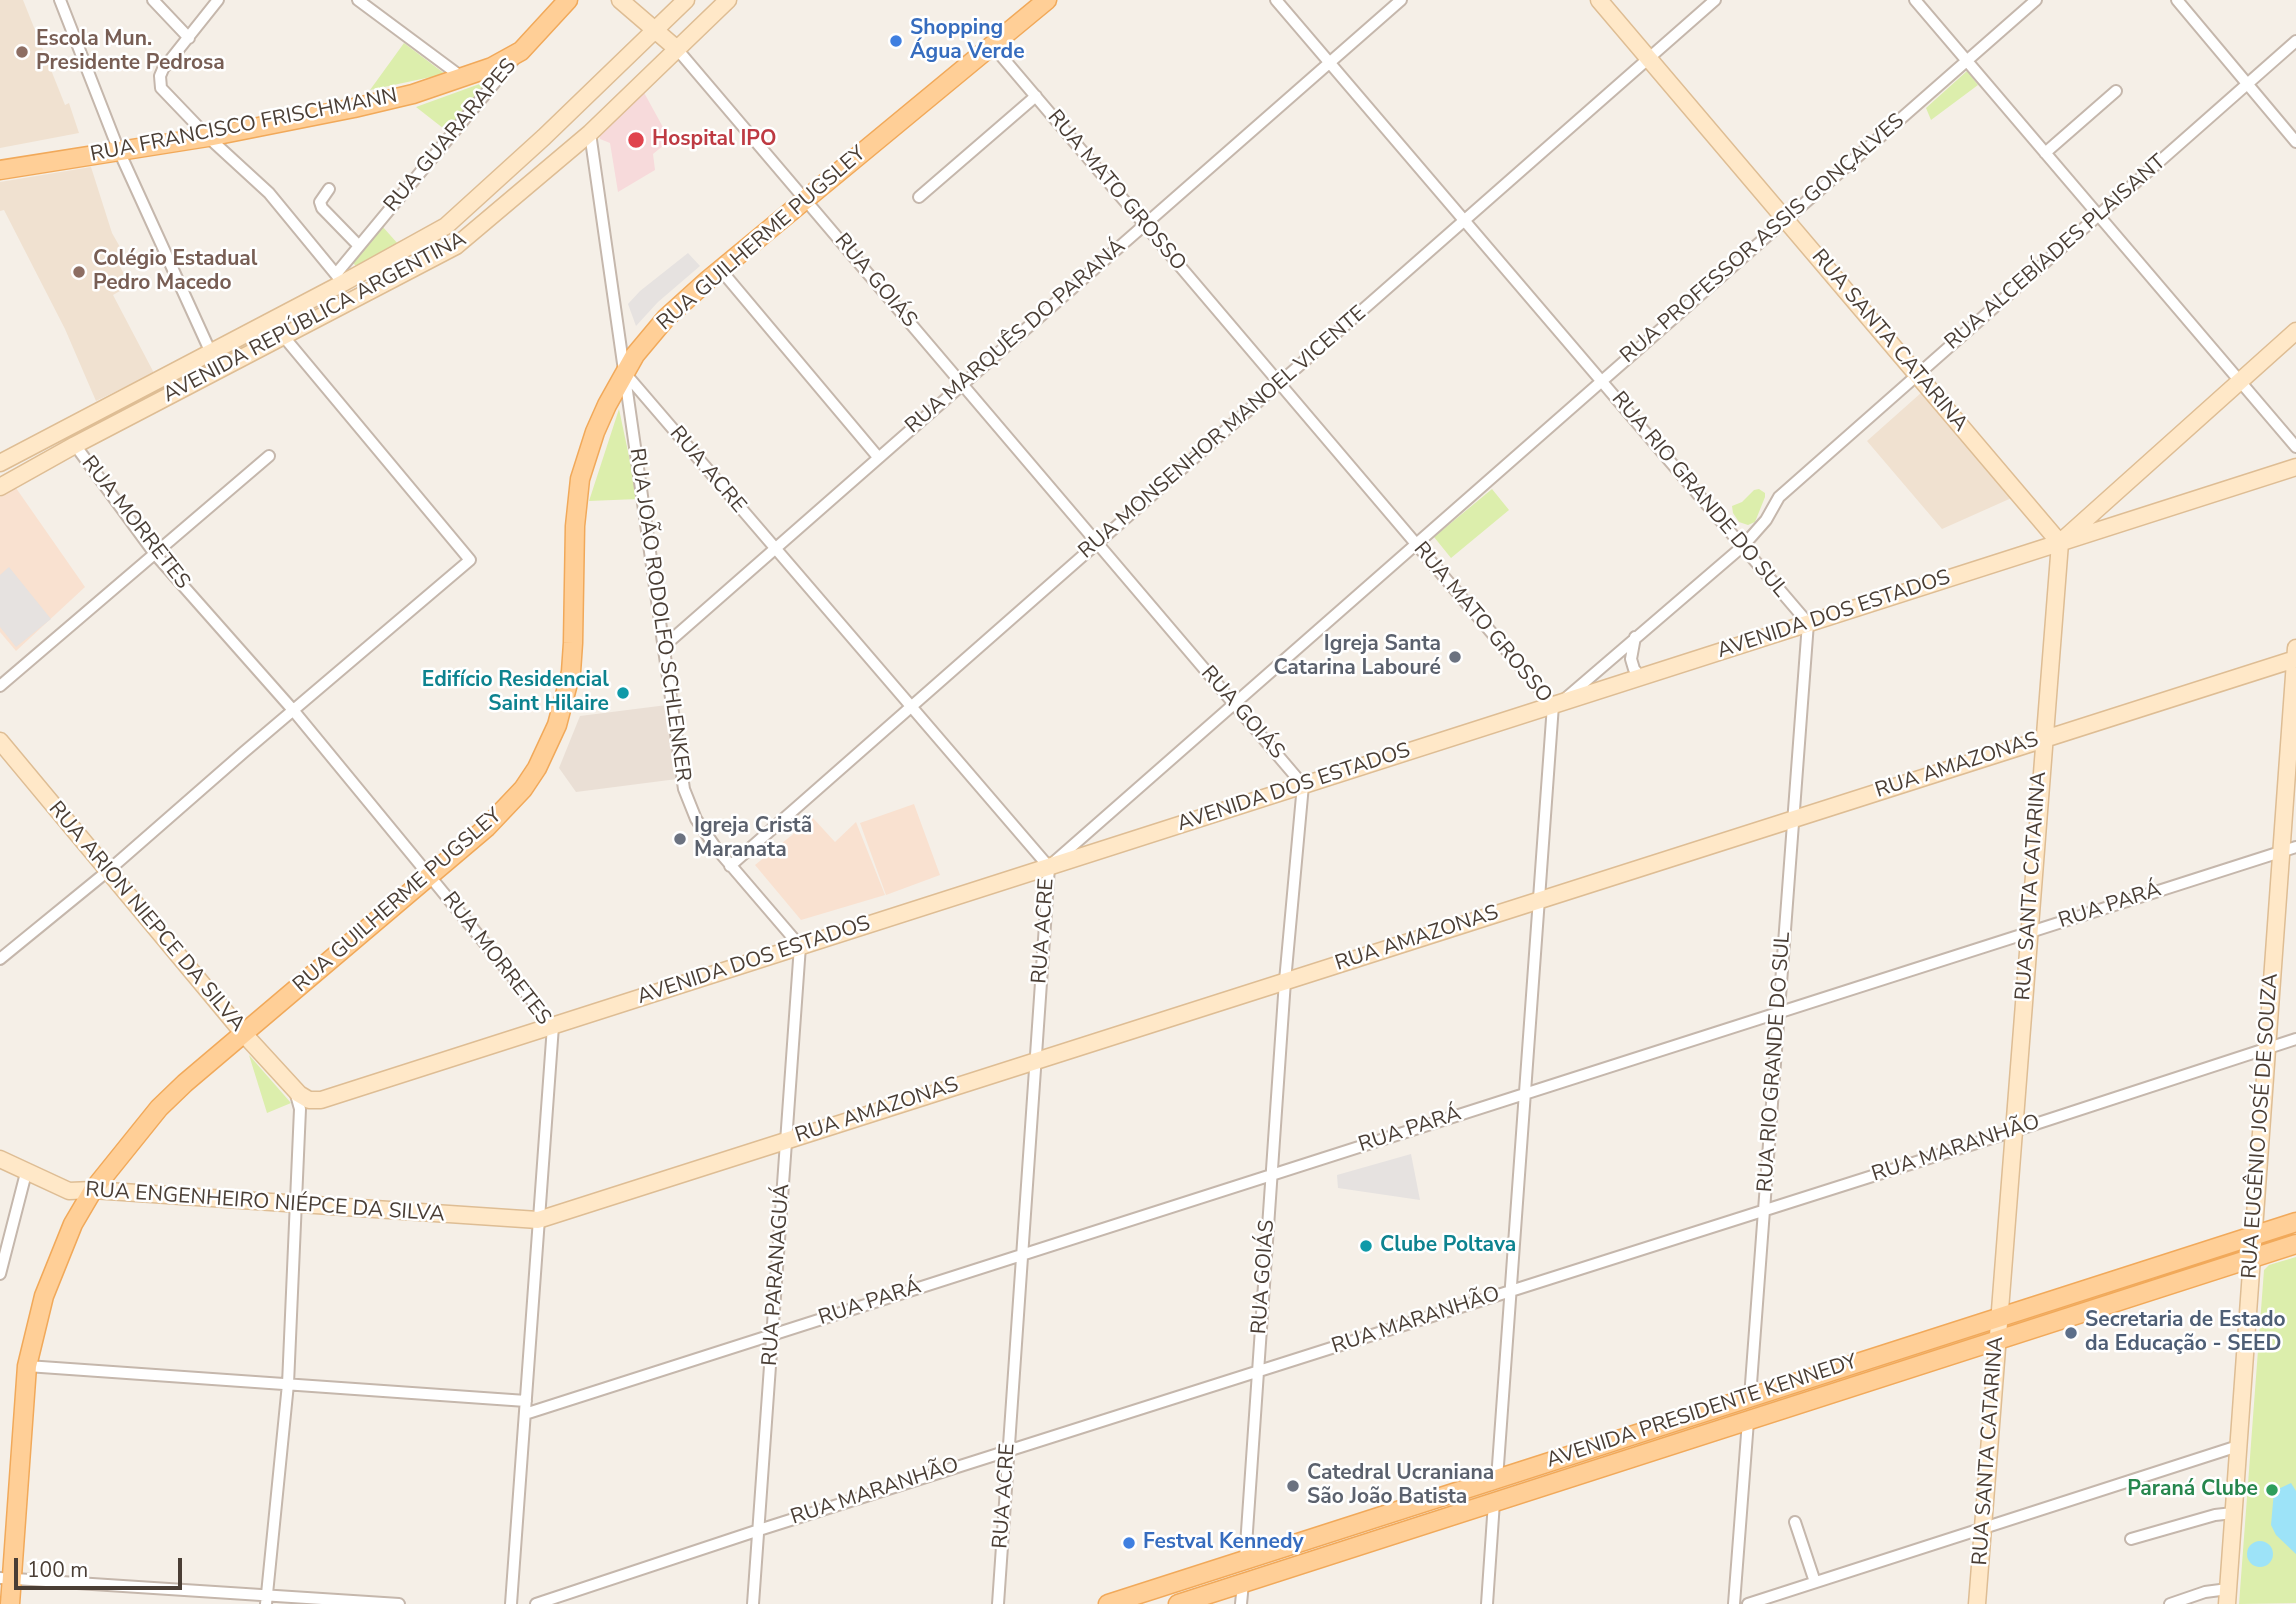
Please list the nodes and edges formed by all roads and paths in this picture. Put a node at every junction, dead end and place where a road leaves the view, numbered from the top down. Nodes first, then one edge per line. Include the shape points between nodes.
1 (61, 0) edge
2 (153, 0) edge
3 (218, 0) edge
4 (358, 0) edge
5 (568, 0) edge
6 (620, 0) edge
7 (686, 0) edge
8 (728, 0) edge
9 (1046, 0) edge
10 (1276, 0) edge
11 (1401, 0) edge
12 (1599, 0) edge
13 (1715, 0) edge
14 (1915, 0) edge
15 (2036, 0) edge
16 (2176, 0) edge
17 (655, 30) junction
18 (189, 38) junction
19 (2296, 41) edge
20 (992, 45) junction
21 (677, 49) junction
22 (521, 51) junction
23 (1649, 58) junction
24 (1967, 61) junction
25 (1329, 62) junction
26 (463, 78) junction
27 (2248, 84) junction
28 (2116, 91) dead end
29 (1035, 96) junction
30 (590, 134) junction
31 (208, 136) junction
32 (2296, 142) edge
33 (119, 151) junction
34 (2045, 153) junction
35 (0, 170) edge
36 (329, 189) dead end
37 (919, 197) dead end
38 (806, 200) junction
39 (2098, 215) junction
40 (1786, 219) junction
41 (1465, 220) junction
42 (1144, 224) junction
43 (359, 246) junction
44 (720, 269) junction
45 (340, 279) junction
46 (2296, 331) edge
47 (285, 337) junction
48 (211, 353) junction
49 (624, 372) junction
50 (1918, 374) junction
51 (1602, 381) junction
52 (2239, 381) junction
53 (1280, 383) junction
54 (962, 384) junction
55 (75, 445) junction
56 (2296, 447) edge
57 (269, 456) dead end
58 (878, 457) junction
59 (0, 463) edge
60 (2296, 467) edge
61 (0, 486) edge
62 (2060, 543) junction
63 (1097, 544) junction
64 (1417, 544) junction
65 (1743, 546) junction
66 (775, 548) junction
67 (155, 554) junction
68 (1808, 623) junction
69 (1635, 637) junction
70 (663, 647) junction
71 (2296, 648) edge
72 (2296, 659) edge
73 (1641, 677) junction
74 (0, 686) edge
75 (1234, 704) junction
76 (1557, 704) junction
77 (910, 708) junction
78 (293, 710) junction
79 (2043, 738) junction
80 (0, 741) edge
81 (1303, 785) junction
82 (1792, 819) junction
83 (2289, 849) edge
84 (730, 866) junction
85 (1049, 867) junction
86 (109, 870) junction
87 (430, 876) junction
88 (1539, 900) junction
89 (2029, 932) junction
90 (800, 946) junction
91 (0, 959) edge
92 (1286, 981) junction
93 (1780, 1012) junction
94 (553, 1026) junction
95 (243, 1033) junction
96 (2296, 1040) edge
97 (2267, 1049) junction
98 (1036, 1060) junction
99 (294, 1090) junction
100 (1524, 1094) junction
101 (2014, 1131) junction
102 (786, 1140) junction
103 (0, 1159) edge
104 (26, 1172) junction
105 (1272, 1175) junction
106 (93, 1191) junction
107 (296, 1204) junction
108 (1764, 1210) junction
109 (538, 1220) junction
110 (2296, 1222) edge
111 (2253, 1235) junction
112 (2296, 1244) edge
113 (1024, 1254) junction
114 (2252, 1258) junction
115 (0, 1274) edge
116 (2127, 1276) junction
117 (1510, 1291) junction
118 (2130, 1298) junction
119 (1999, 1317) junction
120 (773, 1334) junction
121 (1998, 1340) junction
122 (27, 1366) junction
123 (1257, 1372) junction
124 (288, 1384) junction
125 (1750, 1397) junction
126 (526, 1401) junction
127 (525, 1414) junction
128 (1748, 1421) junction
129 (2238, 1446) junction
130 (1008, 1450) junction
131 (1497, 1479) junction
132 (1494, 1502) junction
133 (2233, 1513) junction
134 (1370, 1520) junction
135 (1795, 1522) dead end
136 (1983, 1528) junction
137 (759, 1530) junction
138 (2130, 1539) dead end
139 (1368, 1543) junction
140 (1245, 1560) junction
141 (6, 1578) edge
142 (1815, 1582) junction
143 (1242, 1583) junction
144 (2227, 1597) edge
145 (266, 1600) edge
146 (10, 1604) edge
147 (399, 1604) edge
148 (511, 1604) edge
149 (536, 1604) edge
150 (753, 1604) edge
151 (998, 1604) edge
152 (1108, 1604) edge
153 (1178, 1604) edge
154 (1241, 1604) edge
155 (1487, 1604) edge
156 (1734, 1604) edge
157 (1748, 1604) edge
158 (1978, 1604) edge
159 (2170, 1604) edge

1 - 33 street
2 - 18 street
3 - 18 street
4 - 26 street
5 - 22 main road, RUA GUARARAPES
6 - 17 street
7 - 17 street, AVENIDA REPÚBLICA ARGENTINA
8 - 21 street, AVENIDA REPÚBLICA ARGENTINA
9 - 20 main road, RUA GUILHERME PUGSLEY
10 - 25 street, RUA RIO GRANDE DO SUL
11 - 25 street, RUA MARQUÊS DO PARANÁ
12 - 23 street, RUA SANTA CATARINA
13 - 23 street, RUA MONSENHOR MANOEL VICENTE
14 - 24 street
15 - 24 street, RUA PROFESSOR ASSIS GONÇALVES
16 - 27 street
17 - 21 street
17 - 45 street, AVENIDA REPÚBLICA ARGENTINA via 446,226
18 - 31 street via 163,69 161,88
19 - 27 street, RUA ALCEBÍADES PLAISANT
20 - 29 street, RUA MATO GROSSO
20 - 38 main road, RUA GUILHERME PUGSLEY
21 - 30 street, AVENIDA REPÚBLICA ARGENTINA
21 - 38 street, RUA GOIÁS
22 - 26 main road, RUA FRANCISCO FRISCHMANN
22 - 43 street, RUA GUARARAPES
23 - 40 street, RUA SANTA CATARINA
23 - 41 street, RUA MONSENHOR MANOEL VICENTE
24 - 34 street
24 - 40 street, RUA PROFESSOR ASSIS GONÇALVES
25 - 41 street, RUA RIO GRANDE DO SUL
25 - 42 street, RUA MARQUÊS DO PARANÁ
26 - 31 main road, RUA FRANCISCO FRISCHMANN via 354,108
27 - 32 street
27 - 39 street, RUA ALCEBÍADES PLAISANT
28 - 34 street
29 - 37 street
29 - 42 street, RUA MATO GROSSO
30 - 47 street, AVENIDA REPÚBLICA ARGENTINA via 456,246
30 - 49 street, RUA JOÃO RODOLFO SCHLENKER
31 - 33 main road, RUA FRANCISCO FRISCHMANN
31 - 45 street via 269,193
33 - 35 main road, RUA FRANCISCO FRISCHMANN
33 - 48 street
34 - 39 street
36 - 43 street via 320,202 322,208
38 - 44 main road, RUA GUILHERME PUGSLEY
38 - 54 street, RUA GOIÁS
39 - 50 street, RUA ALCEBÍADES PLAISANT
39 - 52 street
40 - 50 street, RUA SANTA CATARINA
40 - 51 street, RUA PROFESSOR ASSIS GONÇALVES
41 - 51 street, RUA RIO GRANDE DO SUL
41 - 53 street, RUA MONSENHOR MANOEL VICENTE
42 - 53 street, RUA MATO GROSSO
42 - 54 street, RUA MARQUÊS DO PARANÁ
43 - 45 street, RUA GUARARAPES
44 - 49 main road, RUA GUILHERME PUGSLEY via 666,318
44 - 58 street
45 - 48 street, AVENIDA REPÚBLICA ARGENTINA
46 - 52 street
47 - 55 street, AVENIDA REPÚBLICA ARGENTINA
47 - 78 street via 470,560
48 - 59 street, AVENIDA REPÚBLICA ARGENTINA
49 - 66 street, RUA ACRE
49 - 70 street, RUA JOÃO RODOLFO SCHLENKER
49 - 87 main road, RUA GUILHERME PUGSLEY via 595,432 580,479 573,653 557,724 537,768 507,808
50 - 62 street, RUA SANTA CATARINA
50 - 65 street, RUA ALCEBÍADES PLAISANT via 1779,497
51 - 64 street, RUA PROFESSOR ASSIS GONÇALVES
51 - 65 street, RUA RIO GRANDE DO SUL
52 - 56 street
52 - 62 street
53 - 63 street, RUA MONSENHOR MANOEL VICENTE
53 - 64 street, RUA MATO GROSSO
54 - 58 street, RUA MARQUÊS DO PARANÁ
54 - 63 street, RUA GOIÁS
55 - 61 street, AVENIDA REPÚBLICA ARGENTINA
55 - 67 street, RUA MORRETES
57 - 67 street
58 - 66 street, RUA MARQUÊS DO PARANÁ
60 - 62 street, AVENIDA DOS ESTADOS
62 - 68 street, AVENIDA DOS ESTADOS
62 - 79 street, RUA SANTA CATARINA
63 - 75 street, RUA GOIÁS
63 - 77 street, RUA MONSENHOR MANOEL VICENTE
64 - 75 street, RUA PROFESSOR ASSIS GONÇALVES
64 - 76 street, RUA MATO GROSSO
65 - 68 street, RUA RIO GRANDE DO SUL
65 - 69 street, RUA ALCEBÍADES PLAISANT
66 - 70 street, RUA MARQUÊS DO PARANÁ
66 - 77 street, RUA ACRE
67 - 74 street
67 - 78 street, RUA MORRETES
68 - 73 street, AVENIDA DOS ESTADOS
68 - 82 street, RUA RIO GRANDE DO SUL
69 - 73 street via 1631,659
69 - 76 street, RUA ALCEBÍADES PLAISANT
70 - 84 street, RUA JOÃO RODOLFO SCHLENKER via 684,789 696,818
71 - 72 street, RUA EUGÊNIO JOSÉ DE SOUZA
72 - 79 street, RUA AMAZONAS
72 - 83 street, RUA EUGÊNIO JOSÉ DE SOUZA
73 - 76 street, AVENIDA DOS ESTADOS
75 - 81 street, RUA GOIÁS
75 - 85 street, RUA PROFESSOR ASSIS GONÇALVES
76 - 81 street, AVENIDA DOS ESTADOS
76 - 88 street, RUA MATO GROSSO
77 - 84 street, RUA MONSENHOR MANOEL VICENTE
77 - 85 street, RUA ACRE
78 - 86 street
78 - 87 street, RUA MORRETES
79 - 82 street, RUA AMAZONAS
79 - 89 street, RUA SANTA CATARINA
80 - 86 street, RUA ARION NIEPCE DA SILVA
81 - 85 street, AVENIDA DOS ESTADOS
81 - 92 street, RUA GOIÁS
82 - 88 street, RUA AMAZONAS
82 - 93 street, RUA RIO GRANDE DO SUL
83 - 89 street, RUA PARÁ
83 - 97 street, RUA EUGÊNIO JOSÉ DE SOUZA
84 - 90 street, RUA JOÃO RODOLFO SCHLENKER
85 - 90 street, AVENIDA DOS ESTADOS
85 - 98 street, RUA ACRE
86 - 91 street
86 - 95 street, RUA ARION NIEPCE DA SILVA
87 - 94 street, RUA MORRETES
87 - 95 main road, RUA GUILHERME PUGSLEY
88 - 92 street, RUA AMAZONAS
88 - 100 street, RUA MATO GROSSO
89 - 93 street, RUA PARÁ
89 - 101 street, RUA SANTA CATARINA
90 - 94 street, AVENIDA DOS ESTADOS
90 - 102 street, RUA PARANAGUÁ
92 - 98 street, RUA AMAZONAS
92 - 105 street, RUA GOIÁS
93 - 100 street, RUA PARÁ
93 - 108 street, RUA RIO GRANDE DO SUL
94 - 99 street, AVENIDA DOS ESTADOS via 321,1100 304,1098
94 - 109 street, RUA MORRETES
95 - 99 street, RUA ARION NIEPCE DA SILVA
95 - 106 main road, RUA GUILHERME PUGSLEY via 159,1108
96 - 97 street, RUA MARANHÃO
97 - 101 street, RUA MARANHÃO
97 - 111 street, RUA EUGÊNIO JOSÉ DE SOUZA
98 - 102 street, RUA AMAZONAS
98 - 113 street, RUA ACRE
99 - 107 street via 300,1109
100 - 105 street, RUA PARÁ
100 - 117 street, RUA MATO GROSSO
101 - 108 street, RUA MARANHÃO
101 - 119 street, RUA SANTA CATARINA
102 - 109 street, RUA AMAZONAS
102 - 120 street, RUA PARANAGUÁ
103 - 104 street, RUA ENGENHEIRO NIÉPCE DA SILVA
104 - 106 street, RUA ENGENHEIRO NIÉPCE DA SILVA via 69,1191
104 - 115 street
105 - 113 street, RUA PARÁ
105 - 123 street, RUA GOIÁS
106 - 107 street, RUA ENGENHEIRO NIÉPCE DA SILVA
106 - 122 main road, RUA GUILHERME PUGSLEY via 44,1296
107 - 109 street, RUA ENGENHEIRO NIÉPCE DA SILVA
107 - 124 street
108 - 117 street, RUA MARANHÃO
108 - 125 street, RUA RIO GRANDE DO SUL
109 - 126 street, RUA MORRETES
110 - 111 main road, AVENIDA PRESIDENTE KENNEDY
111 - 114 street, RUA EUGÊNIO JOSÉ DE SOUZA
111 - 116 main road, AVENIDA PRESIDENTE KENNEDY
112 - 114 main road, AVENIDA PRESIDENTE KENNEDY
113 - 120 street, RUA PARÁ
113 - 130 street, RUA ACRE
114 - 118 main road, AVENIDA PRESIDENTE KENNEDY
114 - 129 street, RUA EUGÊNIO JOSÉ DE SOUZA
116 - 118 main road via 2138,1286
116 - 119 main road, AVENIDA PRESIDENTE KENNEDY
117 - 123 street, RUA MARANHÃO
117 - 131 street, RUA MATO GROSSO
118 - 121 main road, AVENIDA PRESIDENTE KENNEDY
119 - 121 street, RUA SANTA CATARINA
119 - 125 main road, AVENIDA PRESIDENTE KENNEDY
120 - 127 street, RUA PARÁ
120 - 137 street, RUA PARANAGUÁ
121 - 128 main road, AVENIDA PRESIDENTE KENNEDY
121 - 136 street, RUA SANTA CATARINA
122 - 124 street
122 - 141 main road, RUA GUILHERME PUGSLEY
123 - 130 street, RUA MARANHÃO
123 - 140 street, RUA GOIÁS
124 - 126 street
124 - 145 street
125 - 131 main road, AVENIDA PRESIDENTE KENNEDY
126 - 127 street, RUA MORRETES
127 - 148 street, RUA MORRETES
128 - 132 main road, AVENIDA PRESIDENTE KENNEDY
128 - 156 street
129 - 133 street, RUA EUGÊNIO JOSÉ DE SOUZA
129 - 136 street
130 - 137 street, RUA MARANHÃO
130 - 151 street, RUA ACRE
131 - 134 main road, AVENIDA PRESIDENTE KENNEDY
132 - 139 main road, AVENIDA PRESIDENTE KENNEDY
132 - 155 street
133 - 138 street
133 - 144 street, RUA EUGÊNIO JOSÉ DE SOUZA
134 - 139 main road
134 - 140 main road, AVENIDA PRESIDENTE KENNEDY
135 - 142 street
136 - 142 street
136 - 158 street, RUA SANTA CATARINA
137 - 149 street, RUA MARANHÃO
137 - 150 street, RUA PARANAGUÁ
139 - 143 main road, AVENIDA PRESIDENTE KENNEDY
140 - 152 main road, AVENIDA PRESIDENTE KENNEDY
141 - 145 street
141 - 146 main road, RUA GUILHERME PUGSLEY
142 - 157 street
143 - 153 main road, AVENIDA PRESIDENTE KENNEDY
143 - 154 street
144 - 159 street via 2205,1592
145 - 147 street

